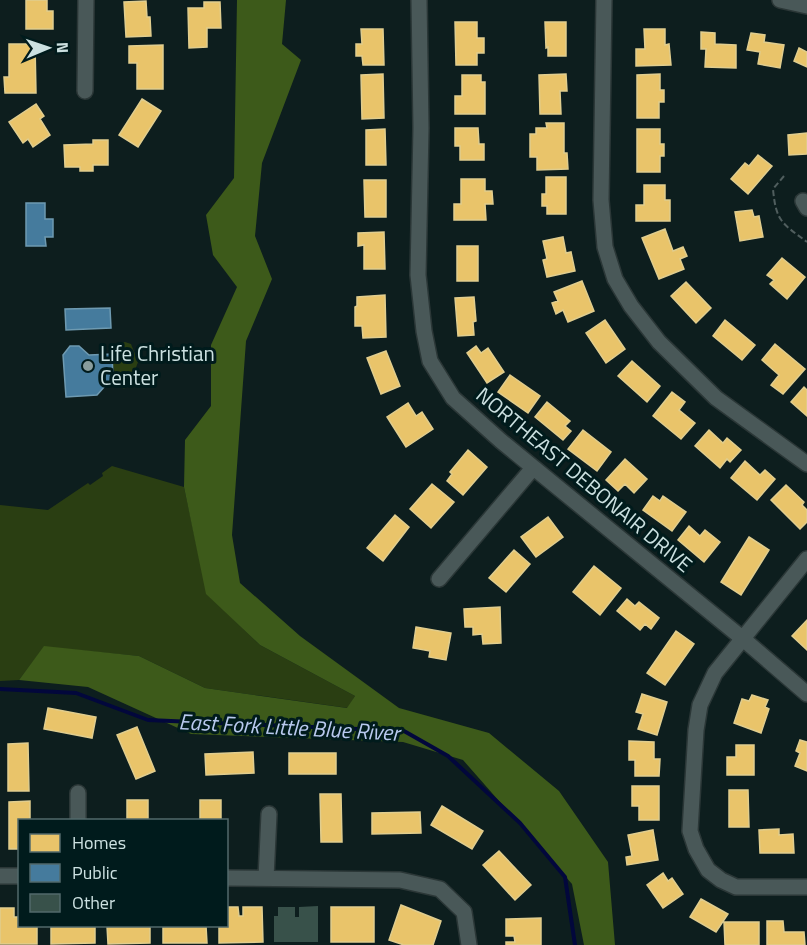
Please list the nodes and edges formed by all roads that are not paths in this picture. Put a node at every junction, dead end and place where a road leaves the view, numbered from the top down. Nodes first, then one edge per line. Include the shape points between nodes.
1 (86, 0) edge
2 (419, 0) edge
3 (604, 0) edge
4 (783, 0) edge
5 (807, 6) edge
6 (85, 91) dead end
7 (807, 464) edge
8 (533, 468) junction
9 (807, 559) edge
10 (439, 579) dead end
11 (742, 638) junction
12 (807, 693) edge
13 (78, 793) dead end
14 (269, 814) dead end
15 (78, 819) edge
16 (0, 876) edge
17 (18, 876) edge
18 (228, 878) edge
19 (266, 878) junction
20 (807, 887) edge
21 (469, 945) edge

1 - 6 street
2 - 8 street, NORTHEAST DEBONAIR DRIVE via 418,275 430,361 453,399
3 - 7 street via 601,200 605,247 615,279 659,342 716,398
4 - 5 street
8 - 10 street
8 - 11 street, NORTHEAST DEBONAIR DRIVE
9 - 11 street
11 - 12 street, NORTHEAST DEBONAIR DRIVE
11 - 20 street via 715,673 700,705 690,831 708,870 721,880 736,886
13 - 15 street
14 - 19 street
16 - 17 street
18 - 19 street
19 - 21 street via 400,880 440,889 464,912

